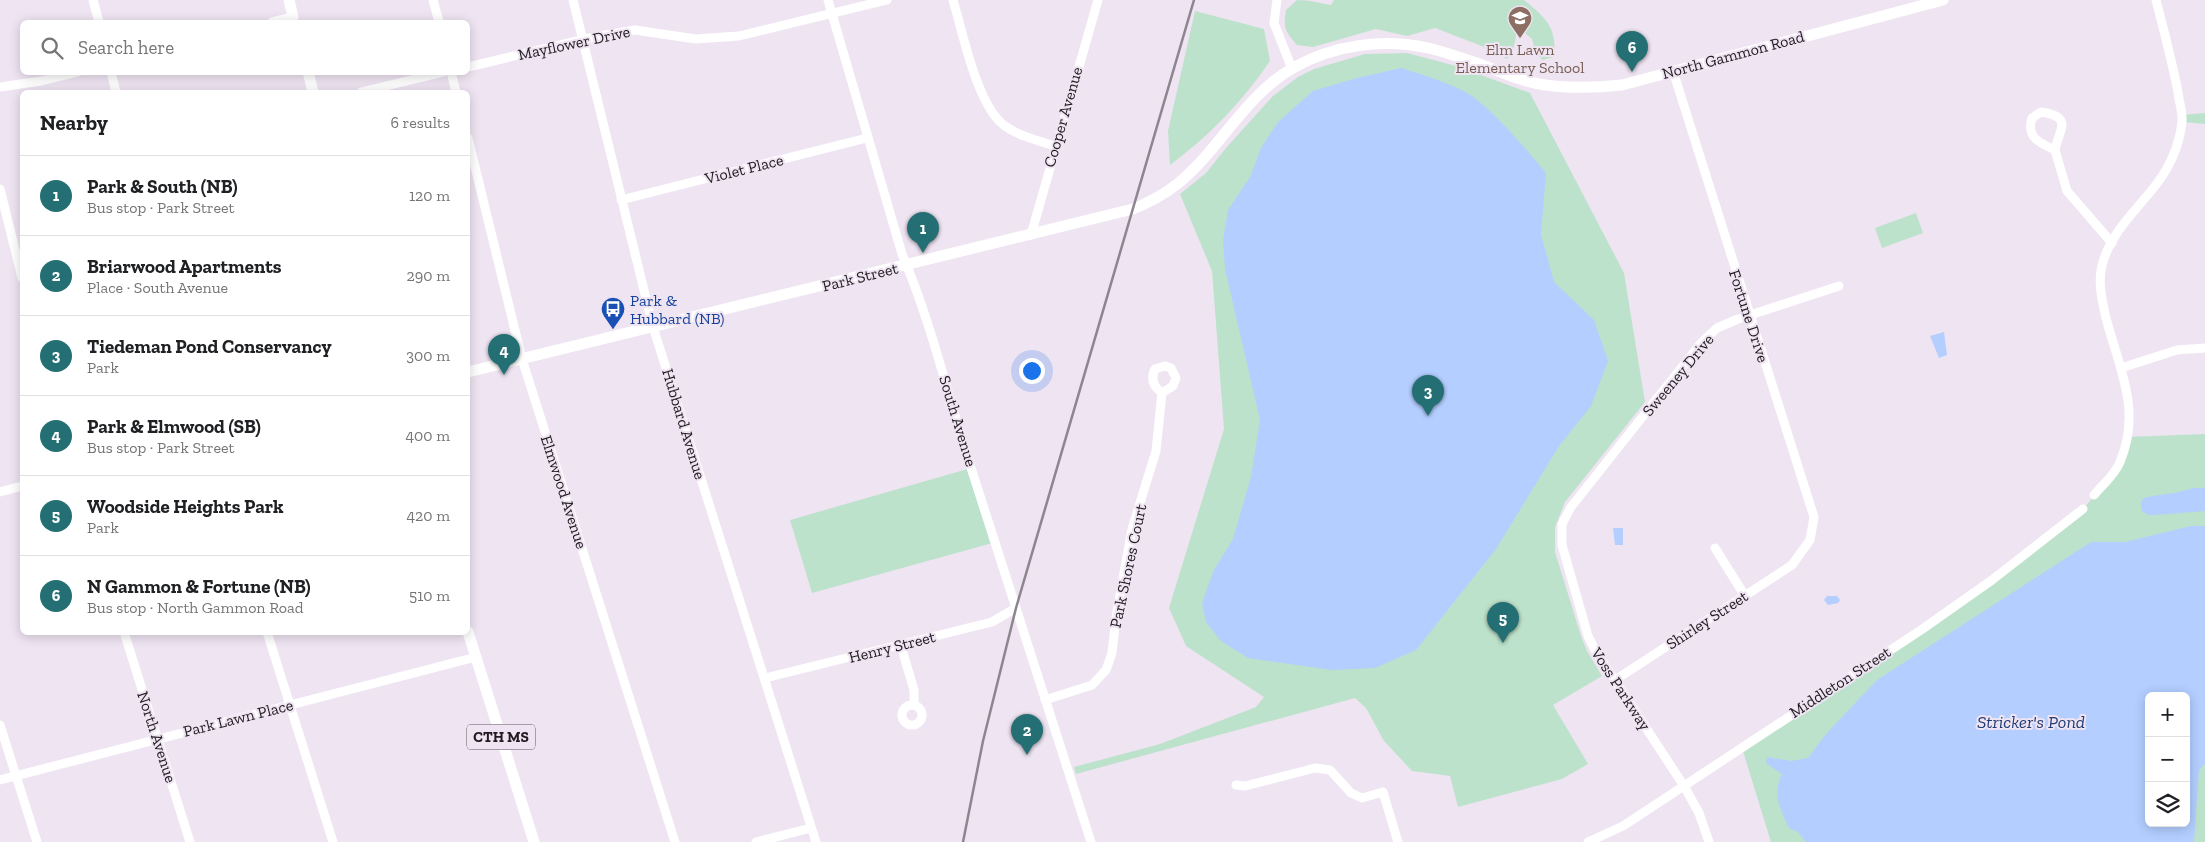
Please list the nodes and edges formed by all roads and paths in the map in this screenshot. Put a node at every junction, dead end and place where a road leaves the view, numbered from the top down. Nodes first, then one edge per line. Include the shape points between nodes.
1 (93, 0) edge
2 (289, 0) edge
3 (433, 0) edge
4 (572, 0) edge
5 (828, 0) edge
6 (887, 0) edge
7 (953, 0) edge
8 (1098, 0) edge
9 (1276, 0) edge
10 (1943, 0) edge
11 (2156, 0) edge
12 (832, 13) junction
13 (98, 20) edge
14 (295, 20) edge
15 (438, 20) edge
16 (583, 39) junction
17 (470, 67) edge
18 (1292, 69) junction
19 (1673, 71) junction
20 (66, 75) edge
21 (112, 75) edge
22 (309, 75) edge
23 (432, 75) edge
24 (452, 75) edge
25 (1267, 87) joint
26 (0, 88) edge
27 (116, 90) edge
28 (312, 90) edge
29 (369, 90) edge
30 (456, 90) edge
31 (867, 138) junction
32 (470, 146) edge
33 (1055, 146) junction
34 (2055, 150) junction
35 (0, 189) edge
36 (621, 200) junction
37 (1030, 235) junction
38 (2112, 243) junction
39 (907, 266) junction
40 (20, 270) edge
41 (1839, 286) dead end
42 (1749, 316) junction
43 (654, 327) junction
44 (2205, 348) edge
45 (522, 359) junction
46 (2121, 368) junction
47 (470, 372) edge
48 (1162, 393) dead end
49 (20, 487) edge
50 (0, 492) edge
51 (2094, 495) dead end
52 (2083, 509) dead end
53 (1562, 524) joint
54 (1715, 548) dead end
55 (1797, 557) joint
56 (1745, 596) junction
57 (1016, 608) junction
58 (125, 635) edge
59 (268, 635) edge
60 (469, 635) edge
61 (901, 646) junction
62 (476, 657) junction
63 (765, 678) junction
64 (1615, 680) junction
65 (1045, 700) junction
66 (290, 705) junction
67 (914, 705) dead end
68 (0, 725) edge
69 (158, 739) junction
70 (16, 775) junction
71 (0, 780) edge
72 (1236, 785) dead end
73 (1684, 786) junction
74 (811, 828) junction
75 (37, 842) edge
76 (190, 842) edge
77 (333, 842) edge
78 (534, 842) edge
79 (675, 842) edge
80 (756, 842) edge
81 (816, 842) edge
82 (1091, 842) edge
83 (1398, 842) edge
84 (1588, 842) edge
85 (1709, 842) edge

1 - 13 street
2 - 14 main road
3 - 15 street
4 - 16 street, Hubbard Avenue
5 - 12 street, South Avenue
6 - 12 street, Mayflower Drive
7 - 33 street via 981,93 993,114 1005,126
8 - 33 street, Cooper Avenue
9 - 18 street via 1274,23
10 - 19 main road, North Gammon Road
11 - 38 street via 2172,62 2182,122 2168,169 2116,233
12 - 16 street, Mayflower Drive via 739,36 713,39 635,30
12 - 31 street, South Avenue
16 - 17 street, Mayflower Drive
16 - 36 street, Hubbard Avenue
18 - 19 main road, North Gammon Road via 1337,50 1396,44 1428,48 1538,84 1575,88 1622,85
18 - 25 main road, North Gammon Road
19 - 42 street, Fortune Drive
20 - 26 street
21 - 27 street
22 - 28 main road
23 - 29 street
24 - 30 street
25 - 37 main road, Park Street via 1196,166 1163,194 1133,209
31 - 36 street, Violet Place
31 - 39 street, South Avenue
32 - 45 street, Elmwood Avenue
33 - 37 street, Cooper Avenue
34 - 34 street via 2063,128 2060,120 2054,114 2036,114 2030,124 2032,137
34 - 38 street via 2067,191
35 - 40 street
36 - 43 street, Hubbard Avenue
37 - 39 main road, Park Street
38 - 46 street via 2103,263 2100,292
39 - 43 main road, Park Street
39 - 57 street, South Avenue
41 - 42 street, Sweeney Drive
42 - 53 street, Sweeney Drive via 1717,328 1701,343 1571,507
42 - 55 street, Fortune Drive via 1814,517 1810,540
43 - 45 main road, Park Street
43 - 63 street, Hubbard Avenue
44 - 46 street via 2177,350
45 - 47 main road, Park Street
45 - 79 street, Elmwood Avenue
46 - 51 street via 2131,413 2126,445 2116,469
48 - 65 street, Park Shores Court via 1156,451 1132,529 1112,653 1106,670 1092,685
49 - 50 street
52 - 73 street, Middleton Street via 1922,630
53 - 64 street, Voss Parkway via 1562,545 1588,636
54 - 56 street
55 - 56 street, Shirley Street via 1792,565
56 - 64 street, Shirley Street
57 - 61 street, Henry Street via 992,622
57 - 65 street, South Avenue
58 - 69 street, North Avenue
59 - 66 street
60 - 62 main road, CTH MS
61 - 63 street, Henry Street
61 - 67 street via 914,690
62 - 66 street, Park Lawn Place
62 - 78 main road, CTH MS
63 - 74 street, Hubbard Avenue
64 - 73 street, Voss Parkway
65 - 82 street, South Avenue
66 - 69 street, Park Lawn Place
66 - 77 street
68 - 70 street
69 - 70 street, Park Lawn Place
69 - 76 street, North Avenue
70 - 71 street, Park Lawn Place
70 - 75 street
72 - 83 street via 1245,786 1315,768 1330,770 1350,793 1362,798 1384,792
73 - 84 street, Middleton Street via 1623,826
73 - 85 street, Voss Parkway via 1699,813
74 - 80 street
74 - 81 street, Hubbard Avenue

